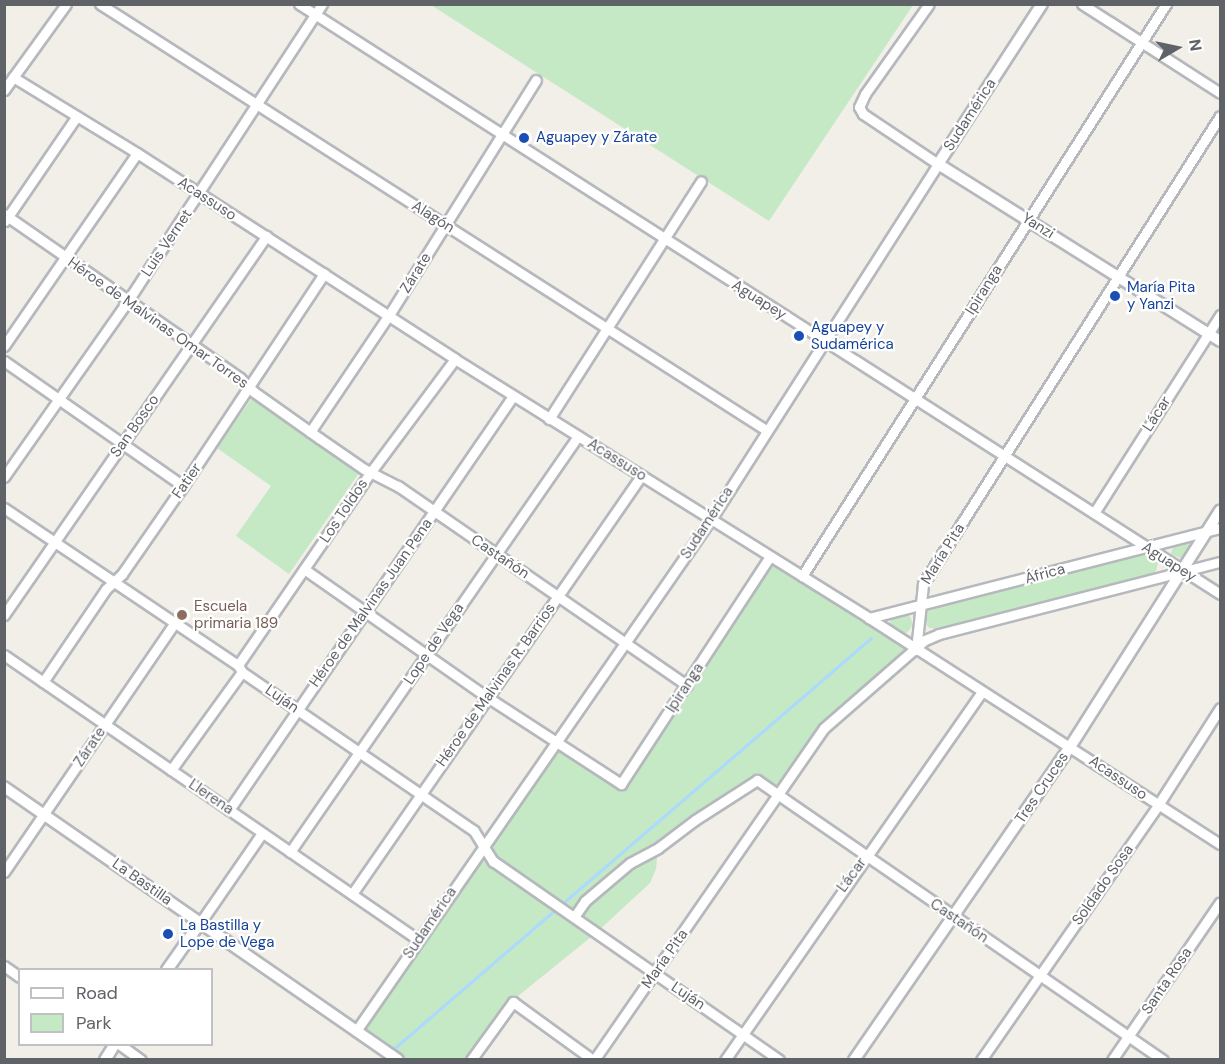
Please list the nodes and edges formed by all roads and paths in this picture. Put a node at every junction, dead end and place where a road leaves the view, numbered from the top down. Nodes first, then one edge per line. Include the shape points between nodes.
1 (66, 4) edge
2 (100, 4) edge
3 (299, 4) edge
4 (322, 4) edge
5 (929, 4) edge
6 (1041, 4) edge
7 (1082, 4) edge
8 (1166, 4) edge
9 (315, 15) junction
10 (1142, 42) junction
11 (13, 77) junction
12 (536, 80) dead end
13 (4, 90) edge
14 (1221, 93) edge
15 (256, 105) junction
16 (77, 116) junction
17 (1221, 116) edge
18 (503, 135) junction
19 (137, 153) junction
20 (939, 164) junction
21 (701, 181) dead end
22 (200, 194) junction
23 (6, 217) edge
24 (1028, 220) junction
25 (446, 226) junction
26 (266, 236) junction
27 (663, 239) junction
28 (65, 256) junction
29 (324, 274) junction
30 (1118, 277) junction
31 (129, 299) junction
32 (389, 315) junction
33 (1221, 315) edge
34 (608, 328) junction
35 (1208, 334) junction
36 (1221, 341) edge
37 (824, 342) junction
38 (193, 345) junction
39 (4, 346) edge
40 (455, 359) junction
41 (4, 361) edge
42 (249, 387) junction
43 (513, 396) junction
44 (59, 399) junction
45 (916, 399) junction
46 (549, 419) junction
47 (766, 430) junction
48 (310, 432) junction
49 (578, 436) junction
50 (123, 443) junction
51 (1005, 456) junction
52 (370, 473) junction
53 (641, 476) junction
54 (4, 477) edge
55 (183, 486) junction
56 (4, 508) edge
57 (1221, 511) edge
58 (434, 512) junction
59 (1094, 513) junction
60 (711, 519) junction
61 (1221, 528) edge
62 (1208, 532) junction
63 (54, 542) junction
64 (1146, 547) junction
65 (496, 554) junction
66 (770, 556) junction
67 (1221, 562) edge
68 (304, 569) junction
69 (1183, 571) junction
70 (802, 576) junction
71 (114, 582) junction
72 (1221, 594) edge
73 (557, 597) junction
74 (919, 607) junction
75 (365, 612) junction
76 (4, 615) edge
77 (869, 618) junction
78 (176, 622) junction
79 (626, 642) junction
80 (916, 650) junction
81 (4, 655) edge
82 (427, 655) junction
83 (240, 668) junction
84 (43, 682) junction
85 (687, 685) junction
86 (982, 692) junction
87 (487, 697) junction
88 (1221, 708) edge
89 (297, 710) junction
90 (105, 724) junction
91 (556, 741) junction
92 (1070, 747) junction
93 (359, 753) junction
94 (171, 770) junction
95 (4, 787) edge
96 (421, 795) junction
97 (779, 797) junction
98 (1158, 805) junction
99 (229, 810) junction
100 (44, 814) junction
101 (262, 833) junction
102 (1221, 844) edge
103 (482, 846) junction
104 (290, 852) junction
105 (866, 856) junction
106 (4, 872) edge
107 (352, 894) junction
108 (1221, 902) edge
109 (570, 914) junction
110 (954, 917) junction
111 (200, 923) junction
112 (417, 939) junction
113 (4, 966) edge
114 (168, 968) edge
115 (655, 974) junction
116 (18, 975) edge
117 (1039, 975) junction
118 (356, 1031) junction
119 (743, 1033) junction
120 (1129, 1036) junction
121 (115, 1046) edge
122 (120, 1046) edge
123 (396, 1058) edge
124 (105, 1059) edge
125 (141, 1059) edge
126 (471, 1059) edge
127 (593, 1059) edge
128 (725, 1059) edge
129 (779, 1059) edge
130 (854, 1059) edge
131 (981, 1059) edge
132 (1112, 1059) edge
133 (1163, 1059) edge

1 - 11 street
2 - 15 street, Alagón
3 - 9 street, Aguapey
4 - 9 street, Luis Vernet
5 - 20 street, Yanzi via 859,107 863,114
6 - 20 street, Sudamérica
7 - 10 street
8 - 10 street, Ipiranga
9 - 15 street, Luis Vernet
9 - 18 street, Aguapey
10 - 14 street
10 - 24 street, Ipiranga
11 - 13 street
11 - 16 street, Acassuso
12 - 18 street, Zárate
15 - 22 street, Luis Vernet
15 - 25 street, Alagón
16 - 19 street, Acassuso
16 - 23 street
17 - 30 street, María Pita
18 - 25 street, Zárate
18 - 27 street, Aguapey
19 - 22 street, Acassuso
19 - 28 street
20 - 24 street, Yanzi
20 - 37 street, Sudamérica
21 - 27 street
22 - 26 street, Acassuso
22 - 31 street, Luis Vernet
23 - 28 street, Héroe de Malvinas Omar Torres
24 - 30 street, Yanzi
24 - 45 street, Ipiranga
25 - 32 street, Zárate
25 - 34 street, Alagón
26 - 29 street, Acassuso
26 - 38 street, San Bosco
27 - 34 street
27 - 37 street, Aguapey
28 - 31 street, Héroe de Malvinas Omar Torres
28 - 39 street
29 - 32 street, Acassuso
29 - 42 street, Fatier
30 - 35 street, Yanzi
30 - 51 street, María Pita
31 - 38 street, Héroe de Malvinas Omar Torres
31 - 44 street, Luis Vernet
32 - 40 street, Acassuso
32 - 48 street, Zárate
33 - 35 street, Lácar
34 - 46 street
34 - 47 street, Alagón
35 - 36 street, Yanzi
35 - 59 street, Lácar
37 - 45 street, Aguapey
37 - 47 street, Sudamérica
38 - 42 street, Héroe de Malvinas Omar Torres
38 - 50 street, San Bosco
40 - 43 street, Acassuso
40 - 52 street, Los Toldos
41 - 44 street
42 - 48 street, Héroe de Malvinas Omar Torres
42 - 55 street, Fatier
43 - 46 street, Acassuso
43 - 58 street, Héroe de Malvinas Juan Pena
44 - 50 street
44 - 54 street, Luis Vernet
45 - 51 street, Aguapey
45 - 70 street, Ipiranga
46 - 49 street, Acassuso
47 - 60 street, Sudamérica
48 - 52 street, Castañón
49 - 53 street, Acassuso
49 - 65 street, Lope de Vega
50 - 55 street
50 - 63 street, San Bosco
51 - 59 street, Aguapey
51 - 74 street, María Pita via 923,584
52 - 58 street, Castañón via 398,486
52 - 68 street, Los Toldos
53 - 60 street, Acassuso
53 - 73 street, Héroe de Malvinas R. Barrios
55 - 71 street, Fatier
56 - 63 street, Luján
57 - 62 street, Tres Cruces
58 - 65 street, Castañón
58 - 75 street, Héroe de Malvinas Juan Pena
59 - 64 street, Aguapey
60 - 66 street, Acassuso
60 - 79 street, Sudamérica
61 - 62 street, África
62 - 64 street, África
62 - 69 street, Tres Cruces
63 - 71 street, Luján
63 - 76 street, San Bosco
64 - 69 street, Aguapey
64 - 74 street, África
65 - 73 street, Castañón
65 - 82 street, Lope de Vega
66 - 70 street, Acassuso
66 - 85 street, Ipiranga
67 - 69 street, África
68 - 75 street
68 - 83 street, Los Toldos
69 - 72 street, Aguapey
69 - 80 street, África via 939,634 925,640
69 - 92 street, Tres Cruces
70 - 77 street, Acassuso
71 - 78 street, Luján
71 - 84 street, Fatier
73 - 79 street, Castañón
73 - 87 street, Héroe de Malvinas R. Barrios
74 - 77 street, África
74 - 80 street, María Pita
75 - 82 street
75 - 89 street, Héroe de Malvinas Juan Pena
77 - 80 street, Acassuso
78 - 83 street, Luján
78 - 90 street, Zárate
79 - 85 street, Castañón
79 - 91 street, Sudamérica
80 - 86 street, Acassuso
80 - 97 street, María Pita via 830,721
81 - 84 street, Llerena
82 - 87 street
82 - 93 street, Lope de Vega
83 - 89 street, Luján
83 - 94 street, Los Toldos
84 - 90 street, Llerena
85 - 91 street, Ipiranga via 621,784
86 - 92 street, Acassuso
86 - 105 street, Lácar
87 - 91 street
87 - 96 street, Héroe de Malvinas R. Barrios
88 - 98 street, Soldado Sosa
89 - 93 street, Luján
89 - 99 street, Héroe de Malvinas Juan Pena
90 - 94 street, Llerena
90 - 100 street, Zárate
91 - 103 street, Sudamérica
92 - 98 street, Acassuso
92 - 110 street, Tres Cruces
93 - 96 street, Luján
93 - 104 street, Lope de Vega
94 - 99 street, Llerena
95 - 100 street, La Bastilla
96 - 103 street, Luján via 474,831
96 - 107 street, Héroe de Malvinas R. Barrios
97 - 105 street, Castañón
97 - 109 street, Castañón via 757,780 630,863
97 - 115 street, María Pita
98 - 102 street, Acassuso
98 - 117 street, Soldado Sosa
99 - 101 street, Llerena
100 - 106 street, Zárate
100 - 111 street, La Bastilla
101 - 104 street, Llerena
101 - 111 street
103 - 109 street, Luján via 494,861
103 - 112 street, Sudamérica
104 - 107 street, Llerena
105 - 110 street, Castañón
105 - 119 street, Lácar
107 - 112 street, Llerena
108 - 120 street, Santa Rosa
109 - 115 street, Luján
110 - 117 street, Castañón
110 - 130 street, Tres Cruces
111 - 114 street
111 - 118 street, La Bastilla
112 - 118 street, Sudamérica
113 - 116 street
115 - 119 street, Luján
115 - 127 street, María Pita
117 - 120 street, Castañón
117 - 131 street, Soldado Sosa
118 - 123 street, La Bastilla
119 - 128 street, Lácar
119 - 129 street, Luján
120 - 132 street, Santa Rosa
120 - 133 street, Castañón
121 - 124 street
122 - 125 street
126 - 127 street via 513,1002

